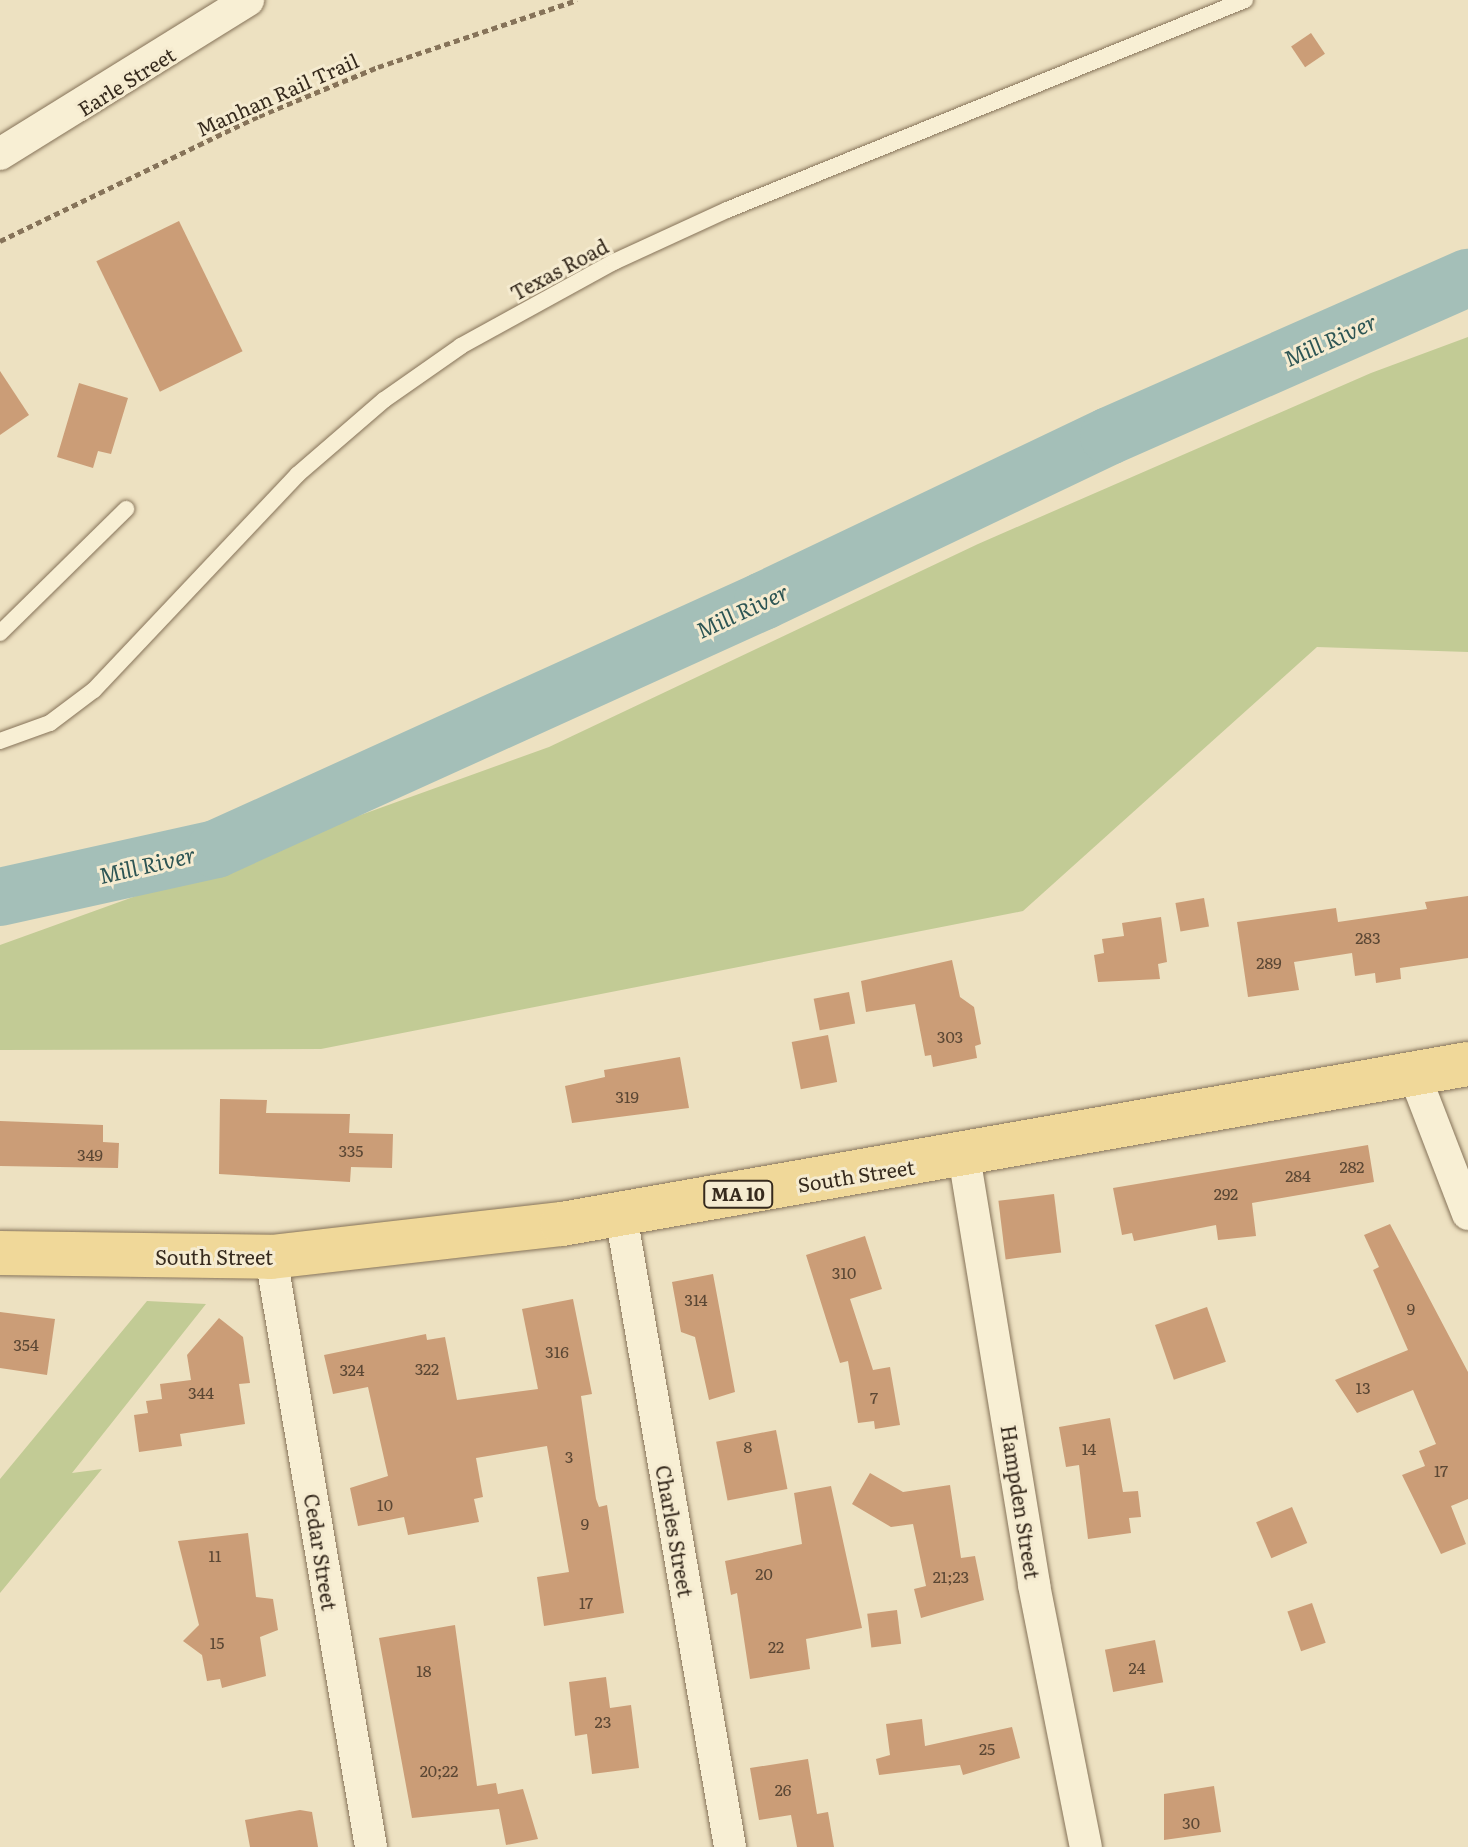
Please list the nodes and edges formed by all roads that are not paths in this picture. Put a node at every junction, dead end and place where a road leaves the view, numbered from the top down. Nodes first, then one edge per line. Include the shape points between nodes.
1 (248, 0) edge
2 (1245, 0) edge
3 (0, 154) edge
4 (126, 509) dead end
5 (0, 633) edge
6 (0, 741) edge
7 (1468, 1064) edge
8 (1414, 1074) junction
9 (964, 1156) junction
10 (1468, 1214) edge
11 (621, 1215) junction
12 (0, 1253) edge
13 (271, 1257) junction
14 (371, 1847) edge
15 (730, 1847) edge
16 (1086, 1847) edge

1 - 3 street, Earle Street
2 - 6 lane, Texas Road via 727,210 614,262 461,346 384,400 297,475 94,690 50,723
4 - 5 lane
7 - 8 main road, South Street / MA 10
8 - 9 main road, South Street / MA 10 via 1149,1117
8 - 10 street
9 - 11 main road, South Street / MA 10
9 - 16 street, Hampden Street via 1043,1632
11 - 13 main road, South Street / MA 10
11 - 15 street, Charles Street
12 - 13 main road, South Street / MA 10
13 - 14 street, Cedar Street

